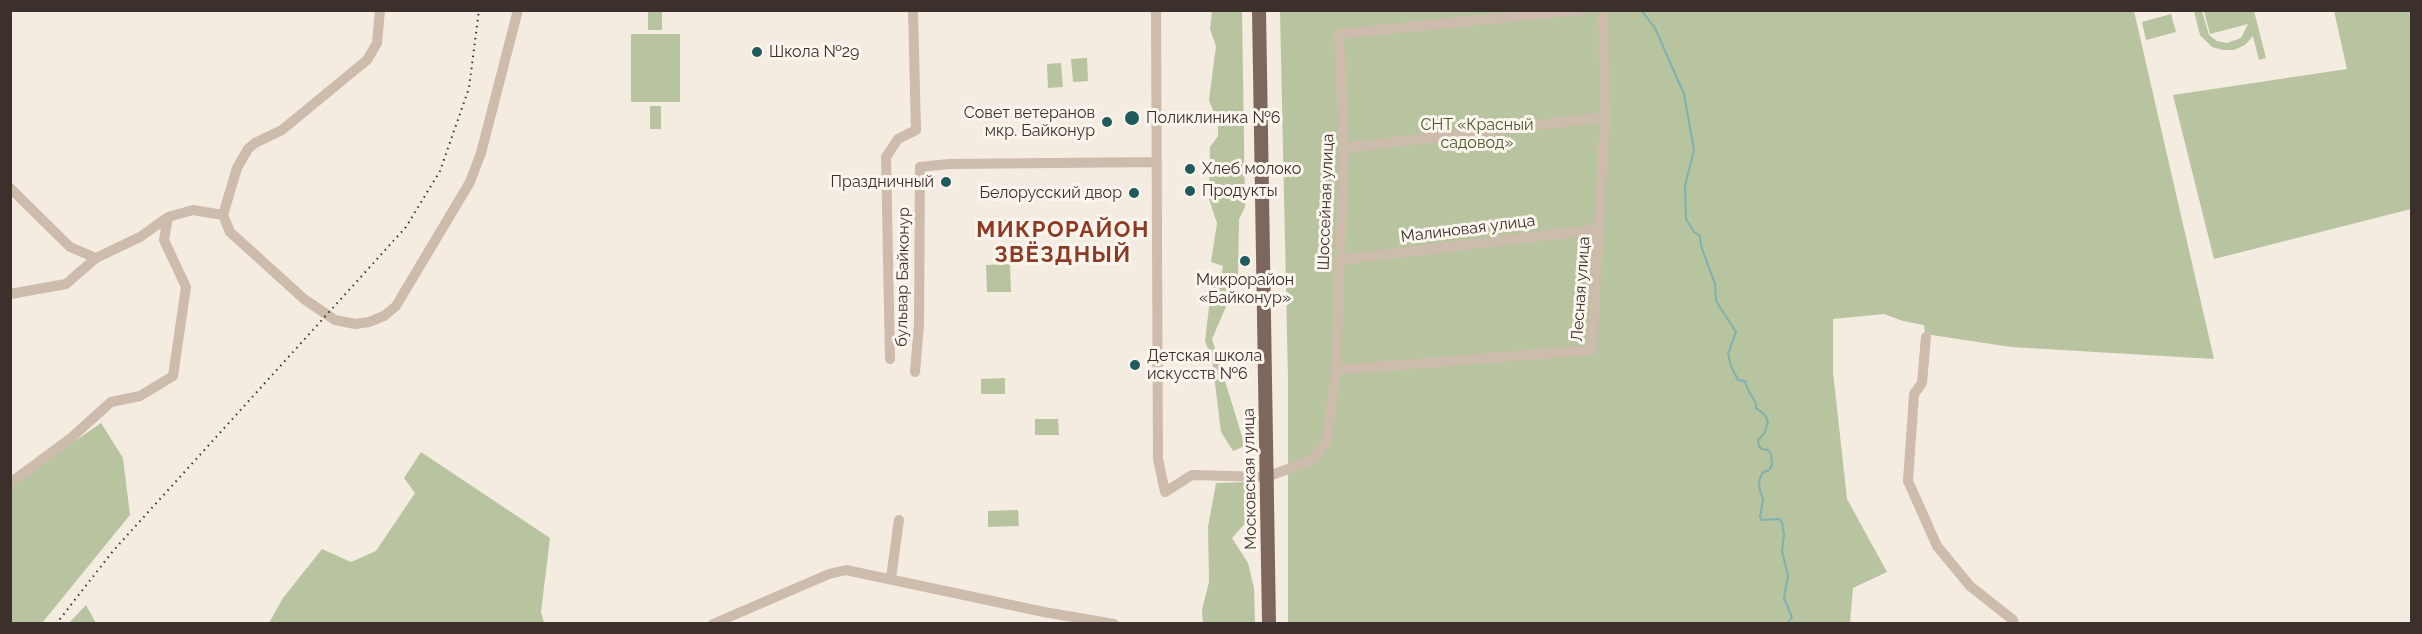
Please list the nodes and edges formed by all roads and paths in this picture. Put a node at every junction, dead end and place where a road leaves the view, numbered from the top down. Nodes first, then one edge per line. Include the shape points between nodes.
1 (380, 10) edge
2 (518, 10) edge
3 (913, 10) edge
4 (1156, 10) edge
5 (1259, 10) edge
6 (1580, 10) edge
7 (1603, 10) edge
8 (1605, 117) junction
9 (1344, 148) junction
10 (1157, 162) junction
11 (10, 188) edge
12 (223, 215) junction
13 (168, 217) junction
14 (1600, 229) junction
15 (96, 258) junction
16 (1339, 260) junction
17 (10, 294) edge
18 (1926, 337) dead end
19 (890, 359) dead end
20 (1336, 370) junction
21 (915, 372) dead end
22 (1266, 477) junction
23 (10, 483) edge
24 (899, 520) dead end
25 (891, 578) junction
26 (713, 624) edge
27 (1114, 624) edge
28 (1269, 624) edge
29 (2014, 624) edge

1 - 12 street via 377,43 367,60 282,130 248,149 237,168
2 - 12 street via 470,182 396,306 384,316 355,324 335,320 257,258 230,232
3 - 19 street via 916,130 898,139 886,158
4 - 10 street
5 - 22 main road, Московская улица
6 - 9 street, Шоссейная улица via 1339,34
7 - 8 street, Лесная улица
8 - 9 street
8 - 14 street, Лесная улица
9 - 16 street, Шоссейная улица
10 - 21 street, бульвар Байконур via 920,167
10 - 22 street via 1158,459 1165,492 1192,475
11 - 15 street via 70,247
12 - 13 street via 193,210
13 - 15 street via 140,237
13 - 23 street via 164,240 186,287 173,376 140,396 111,402 71,438
14 - 16 street, Малиновая улица
14 - 20 street, Лесная улица via 1592,350
15 - 17 street via 66,284
16 - 20 street, Шоссейная улица
18 - 29 street via 1922,383 1914,394 1908,482 1937,546 1970,586
20 - 22 street, Шоссейная улица via 1327,440 1313,460
22 - 28 main road, Московская улица
24 - 25 street
25 - 26 street via 846,570 829,574
25 - 27 street

